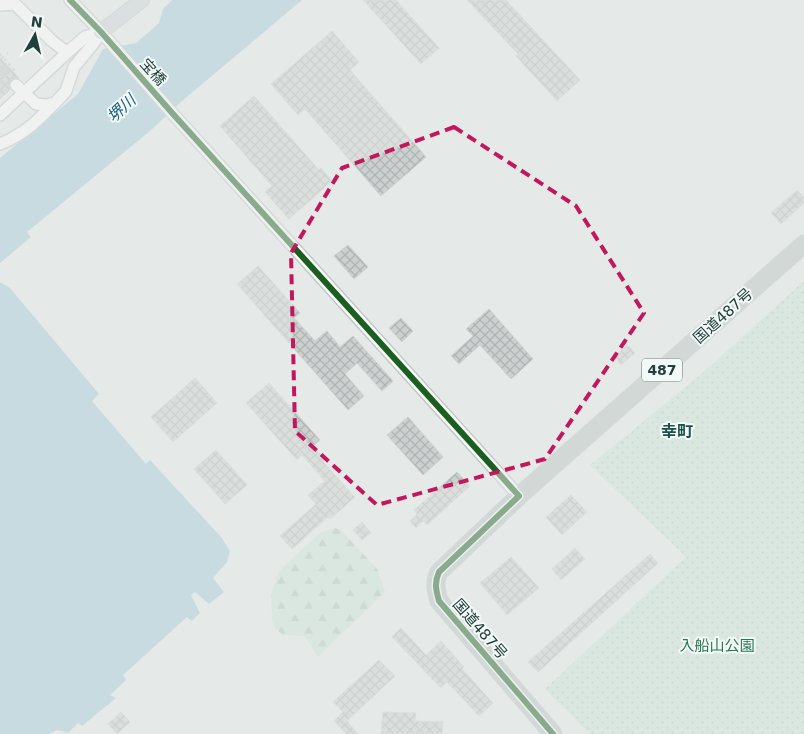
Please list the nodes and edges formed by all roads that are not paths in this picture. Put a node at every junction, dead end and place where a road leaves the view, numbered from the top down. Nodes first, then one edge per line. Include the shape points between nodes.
1 (70, 0) edge
2 (142, 0) edge
3 (0, 5) edge
4 (101, 32) junction
5 (70, 50) junction
6 (20, 85) junction
7 (55, 103) junction
8 (0, 115) edge
9 (0, 144) edge
10 (804, 244) edge
11 (519, 496) junction
12 (553, 734) edge

1 - 4 street, 宝橋
2 - 4 main road
3 - 5 street via 15,4 59,48
4 - 5 street via 85,37
4 - 7 street via 74,67 66,91
4 - 11 street, 宝橋
5 - 6 street
6 - 7 street via 32,105
6 - 8 street
7 - 9 street via 17,137
10 - 11 highway, 国道487号 / 487
11 - 12 highway, 国道487号 / 487 via 439,572 436,589 439,601

